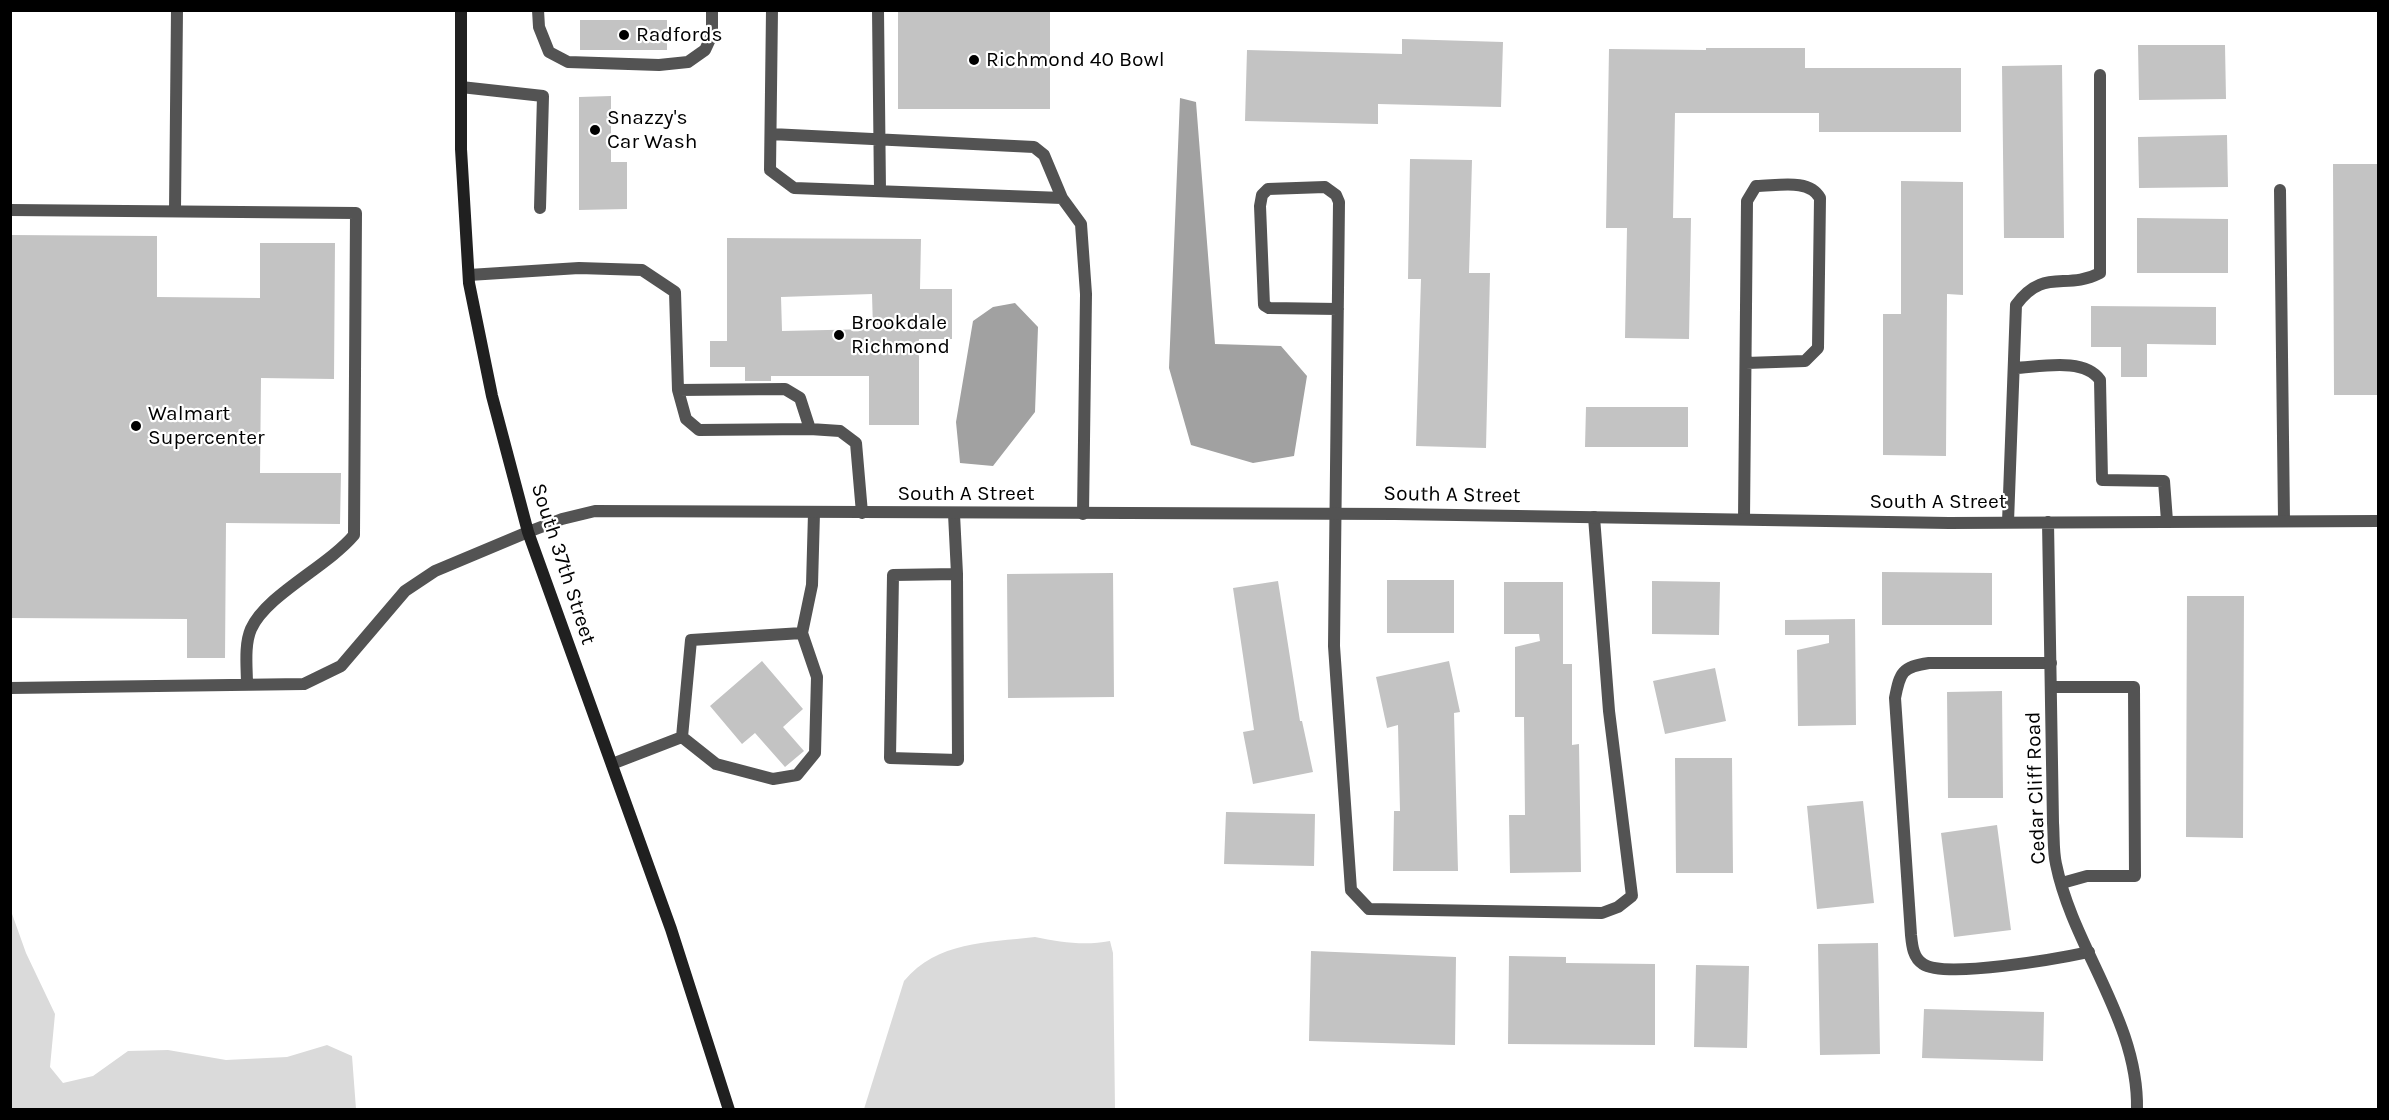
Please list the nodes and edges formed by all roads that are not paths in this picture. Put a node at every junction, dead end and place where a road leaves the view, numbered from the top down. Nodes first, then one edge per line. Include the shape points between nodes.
1 (177, 10) edge
2 (461, 10) edge
3 (538, 10) edge
4 (712, 10) edge
5 (772, 10) edge
6 (878, 10) edge
7 (2100, 75) dead end
8 (461, 87) junction
9 (771, 134) junction
10 (880, 138) junction
11 (2280, 190) dead end
12 (880, 191) junction
13 (1062, 198) junction
14 (540, 208) dead end
15 (10, 210) edge
16 (175, 210) junction
17 (469, 275) junction
18 (1338, 309) junction
19 (1746, 363) junction
20 (2014, 368) junction
21 (678, 390) junction
22 (810, 429) junction
23 (814, 513) junction
24 (862, 513) junction
25 (954, 514) junction
26 (1083, 514) junction
27 (1335, 514) junction
28 (1594, 517) junction
29 (1744, 519) junction
30 (2284, 520) junction
31 (2166, 521) junction
32 (2379, 521) edge
33 (2008, 522) junction
34 (2048, 522) junction
35 (528, 532) junction
36 (957, 574) junction
37 (802, 633) junction
38 (2051, 663) junction
39 (247, 685) junction
40 (2052, 687) junction
41 (10, 688) edge
42 (682, 737) junction
43 (612, 764) junction
44 (2062, 884) junction
45 (2089, 952) junction
46 (729, 1110) edge
47 (2137, 1110) edge

1 - 16 street
2 - 8 street, South 37th Street
3 - 4 street via 539,27 549,52 568,62 659,65 688,62 705,50 712,35
5 - 9 street
6 - 10 street
7 - 20 street via 2100,273 2086,280 2044,282 2026,292 2016,305
8 - 14 street via 543,96
8 - 17 street, South 37th Street
9 - 10 street
9 - 12 street via 770,170 794,188
10 - 12 street
10 - 13 street via 1034,147 1044,155
11 - 30 street
12 - 13 street
13 - 26 street via 1081,224 1086,294
15 - 16 street
16 - 39 street via 356,213 354,535 340,552 263,610 250,630
17 - 21 street via 579,268 642,270 675,292
17 - 35 street, South 37th Street via 492,396
18 - 18 street via 1336,195 1325,187 1268,189 1260,206 1264,305 1275,309
18 - 27 street
19 - 19 street via 1748,201 1756,186 1805,185 1815,189 1820,198 1818,348 1805,361
19 - 29 street
20 - 31 street via 2081,366 2094,371 2100,380 2102,480 2164,481
20 - 33 street
21 - 22 street via 785,389 800,398
21 - 22 street via 686,419 699,430
22 - 24 street via 840,431 856,443
23 - 24 street, South A Street
23 - 35 street, South A Street via 595,510
23 - 37 street via 812,585
24 - 25 street, South A Street
25 - 26 street, South A Street
25 - 36 street
26 - 27 street, South A Street
27 - 28 street, South A Street
27 - 28 street via 1334,646 1351,890 1370,909 1602,913 1632,896 1609,711
28 - 29 street, South A Street
29 - 33 street, South A Street
30 - 31 street, South A Street
30 - 32 street, South A Street
31 - 34 street, South A Street
33 - 34 street, South A Street
34 - 38 street, Cedar Cliff Road
35 - 39 street, South A Street via 435,571 405,591 341,666 304,684
35 - 43 street, South 37th Street
36 - 36 street via 958,760 890,758 893,575
37 - 42 street via 691,640
37 - 42 street via 817,677 815,753 797,775 773,779 716,764
38 - 40 street, Cedar Cliff Road
38 - 45 street via 1929,663 1911,665 1899,675 1895,698 1911,935 1914,954 1923,964 1940,969 2041,962
39 - 41 street, South A Street
40 - 44 street, Cedar Cliff Road via 2053,823 2056,864
40 - 44 street via 2134,687 2135,876 2087,876
42 - 43 street
43 - 46 street, South 37th Street via 671,929
44 - 45 street, Cedar Cliff Road
45 - 47 street, Cedar Cliff Road via 2133,1056

